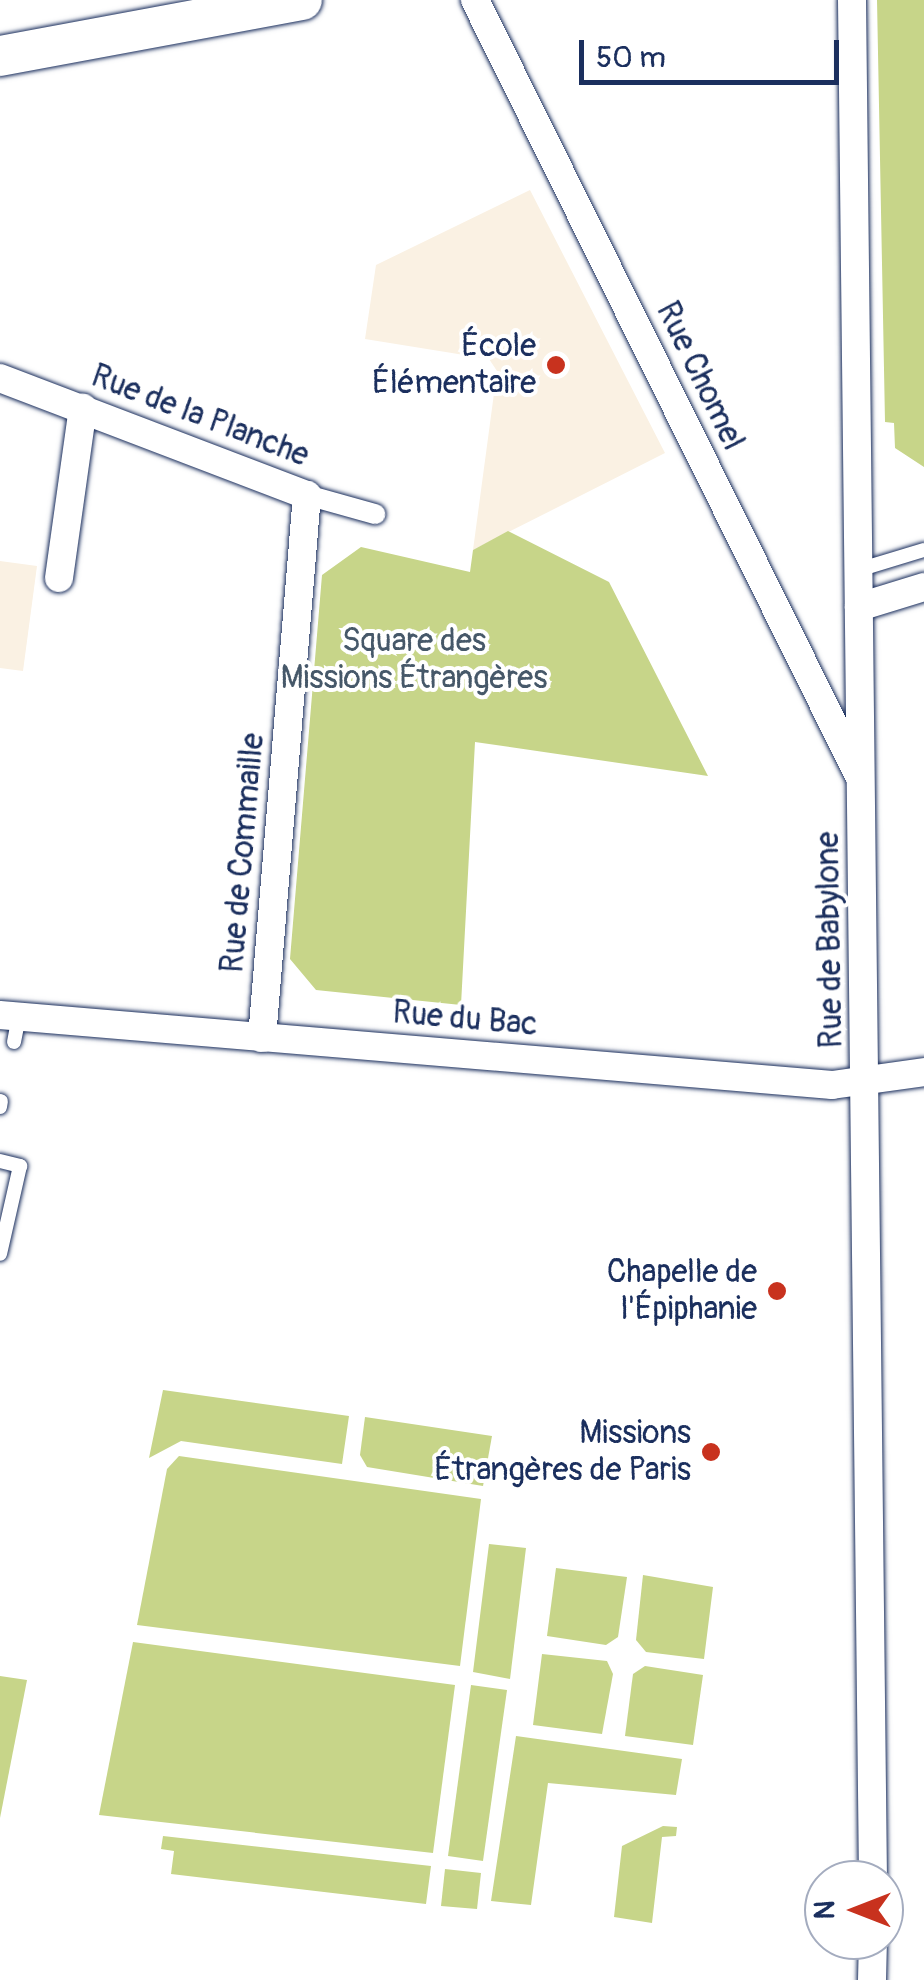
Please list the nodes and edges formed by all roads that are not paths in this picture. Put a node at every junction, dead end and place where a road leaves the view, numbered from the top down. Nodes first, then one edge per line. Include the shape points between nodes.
1 (302, 0) edge
2 (475, 0) edge
3 (852, 0) edge
4 (0, 56) edge
5 (0, 378) edge
6 (82, 408) junction
7 (307, 496) junction
8 (375, 514) dead end
9 (924, 550) edge
10 (858, 570) junction
11 (60, 578) dead end
12 (924, 587) edge
13 (859, 607) junction
14 (863, 782) junction
15 (11, 1025) edge
16 (262, 1038) junction
17 (924, 1072) edge
18 (867, 1084) junction
19 (0, 1162) edge
20 (0, 1254) edge
21 (873, 1860) edge

1 - 4 main road
2 - 14 street, Rue Chomel
3 - 10 street, Rue de Babylone
5 - 6 street, Rue de la Planche
6 - 7 street, Rue de la Planche
6 - 11 street
7 - 8 street, Rue de la Planche
7 - 16 street, Rue de Commaille
9 - 10 lane
10 - 13 street, Rue de Babylone
12 - 13 street
13 - 14 street, Rue de Babylone
14 - 18 street, Rue de Babylone
15 - 16 street, Rue du Bac
16 - 18 street, Rue du Bac
17 - 18 street, Rue du Bac
18 - 21 street, Rue de Babylone
19 - 20 lane via 20,1166

